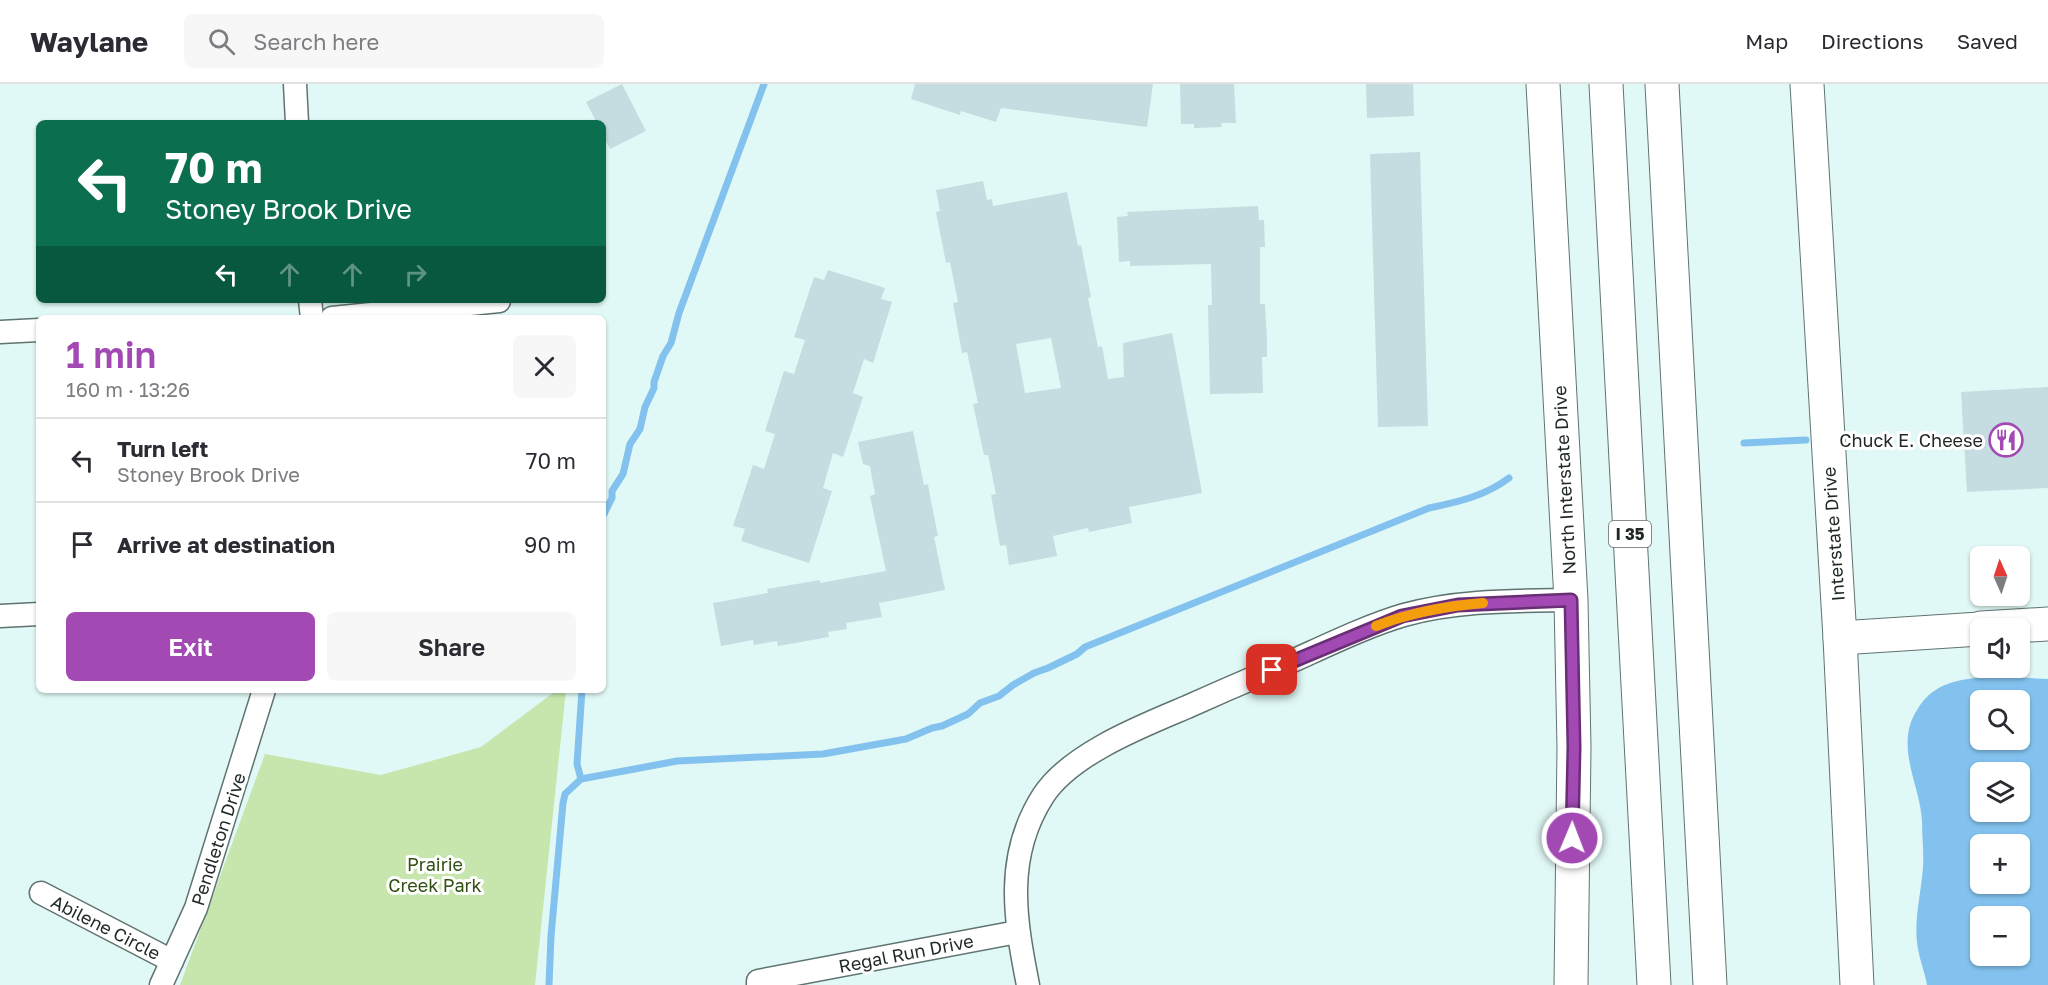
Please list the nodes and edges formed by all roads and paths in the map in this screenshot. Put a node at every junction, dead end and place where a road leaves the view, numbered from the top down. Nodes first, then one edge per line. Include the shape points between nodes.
1 (295, 84) edge
2 (1543, 84) edge
3 (1606, 84) edge
4 (1662, 84) edge
5 (1808, 84) edge
6 (297, 120) edge
7 (480, 303) edge
8 (362, 315) edge
9 (36, 330) edge
10 (0, 332) edge
11 (1571, 600) junction
12 (36, 614) edge
13 (0, 616) edge
14 (2048, 624) edge
15 (2030, 625) edge
16 (1970, 630) edge
17 (1840, 638) junction
18 (263, 693) edge
19 (41, 893) dead end
20 (1017, 932) junction
21 (172, 961) junction
22 (758, 983) edge
23 (161, 985) edge
24 (1028, 985) edge
25 (1570, 985) edge
26 (1654, 985) edge
27 (1710, 985) edge
28 (1857, 985) edge

1 - 6 street
2 - 11 main road, North Interstate Drive
3 - 26 main road, I 35
4 - 27 main road
5 - 17 main road, Interstate Drive
7 - 8 street
9 - 10 street
11 - 20 street via 1458,605 1402,616 1151,722 1106,745 1056,780 1029,824 1015,876
11 - 25 main road, North Interstate Drive via 1574,747
12 - 13 street
14 - 15 main road
16 - 17 main road
17 - 28 main road, Interstate Drive
18 - 21 street, Pendleton Drive via 196,908
19 - 21 street, Abilene Circle
20 - 22 street, Regal Run Drive
20 - 24 street
21 - 23 street, Pendleton Drive

